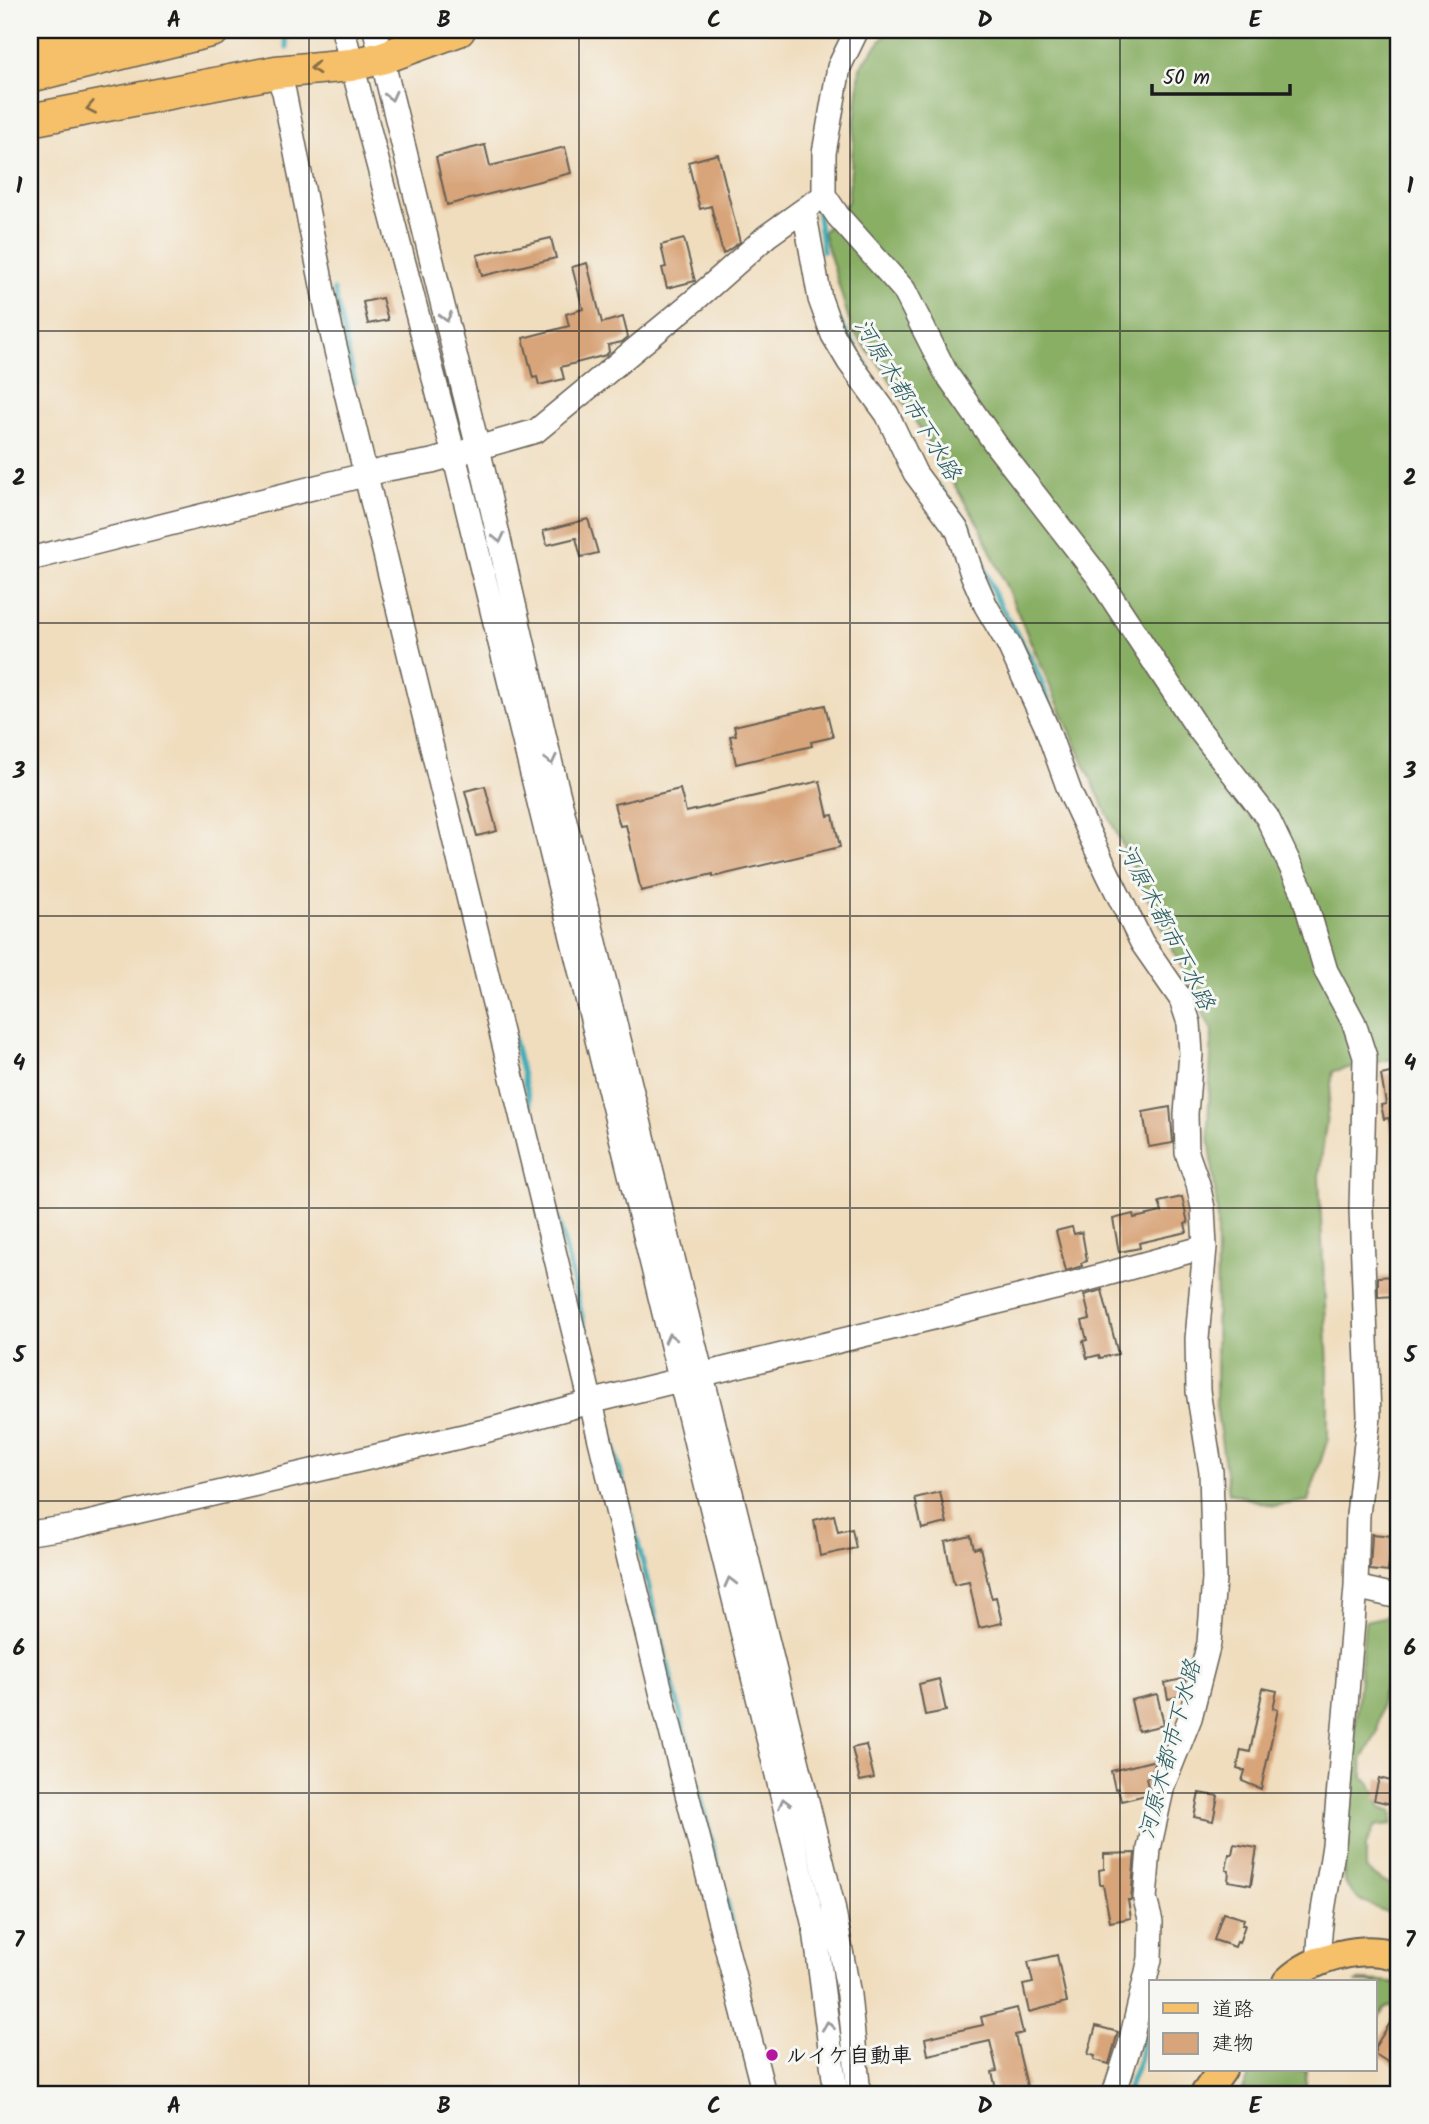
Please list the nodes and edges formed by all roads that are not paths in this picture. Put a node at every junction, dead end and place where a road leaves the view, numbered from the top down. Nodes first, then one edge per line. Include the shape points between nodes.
1 (111, 30) edge
2 (343, 30) edge
3 (459, 30) edge
4 (857, 30) edge
5 (209, 31) edge
6 (379, 44) edge
7 (30, 50) edge
8 (351, 65) junction
9 (276, 72) junction
10 (30, 76) edge
11 (30, 121) edge
12 (824, 195) junction
13 (804, 209) junction
14 (478, 448) junction
15 (454, 455) junction
16 (366, 476) junction
17 (30, 559) edge
18 (1205, 1247) junction
19 (691, 1378) junction
20 (590, 1402) junction
21 (30, 1532) edge
22 (1356, 1587) junction
23 (1399, 1597) edge
24 (1399, 1957) edge
25 (1319, 1961) junction
26 (1290, 1980) edge
27 (1221, 2072) edge
28 (764, 2094) edge
29 (835, 2094) edge
30 (859, 2094) edge
31 (1114, 2094) edge
32 (1205, 2094) edge

1 - 7 highway
2 - 8 street
3 - 6 highway
4 - 12 street via 839,67 824,153
5 - 10 highway
6 - 8 highway
6 -> 14 street
8 -> 9 highway
8 - 15 street
9 -> 11 highway
9 - 16 street
12 - 13 street
12 - 22 street via 904,290 946,373 1097,575 1197,727 1267,817 1302,890 1325,971 1354,1023 1366,1057 1361,1209 1369,1416
13 - 14 street via 536,431
13 - 18 street via 820,299 834,335 887,414 915,473 958,531 986,606 1010,645 1107,872 1142,943 1181,999 1189,1023 1191,1054 1187,1153 1203,1209
14 - 15 street
14 -> 19 street
15 - 16 street
19 -> 15 street
16 - 17 street
16 - 20 street
18 - 19 street
18 - 31 street via 1197,1352 1213,1502 1209,1643 1190,1718 1163,1786 1152,1836 1145,1899 1151,1922 1150,1959
19 - 20 street
29 -> 19 street via 815,1930
19 - 30 street via 833,1906 849,1996
20 - 21 street via 485,1431 71,1527
20 - 28 street
22 - 23 street
22 - 25 street via 1334,1845
24 - 25 main road via 1352,1951
25 - 26 main road
27 - 32 main road

